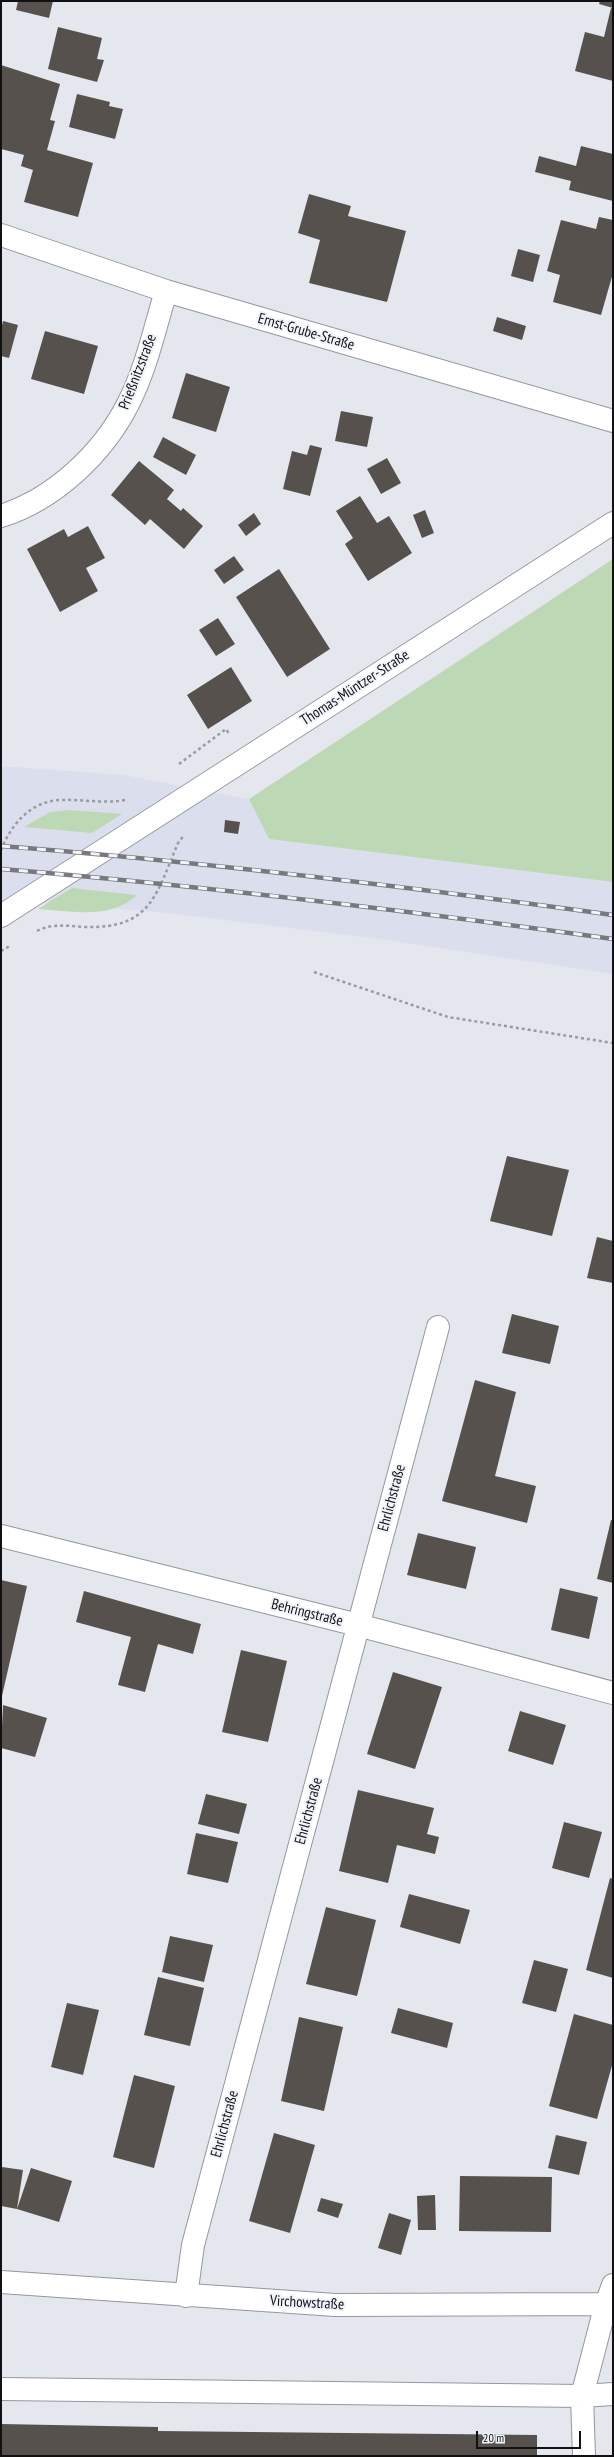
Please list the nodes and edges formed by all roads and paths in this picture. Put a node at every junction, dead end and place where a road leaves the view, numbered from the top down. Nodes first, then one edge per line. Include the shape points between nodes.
1 (1, 235) edge
2 (166, 291) junction
3 (613, 421) edge
4 (1, 516) edge
5 (613, 523) edge
6 (244, 760) junction
7 (177, 765) dead end
8 (128, 799) dead end
9 (189, 831) dead end
10 (1, 850) edge
11 (1, 916) edge
12 (32, 933) dead end
13 (12, 945) dead end
14 (1, 951) edge
15 (314, 972) dead end
16 (613, 1043) edge
17 (438, 1327) dead end
18 (1, 1536) edge
19 (358, 1625) junction
20 (613, 1693) edge
21 (1, 2282) edge
22 (186, 2296) junction
23 (610, 2298) edge
24 (1, 2389) edge
25 (613, 2394) edge
26 (582, 2396) junction
27 (584, 2456) edge

1 - 2 street, Ernst-Grube-Straße
2 - 3 street, Ernst-Grube-Straße
2 - 4 street, Prießnitzstraße via 140,373 128,403 113,429 71,476 39,499
5 - 6 street, Thomas-Müntzer-Straße
6 - 7 path via 226,729
6 - 11 street, Thomas-Müntzer-Straße
8 - 10 path via 111,802 59,800 40,805 24,814 10,829
9 - 12 path via 180,841 150,906 136,917 119,925 100,927 48,925
13 - 14 path
15 - 16 path via 448,1017
17 - 19 street, Ehrlichstraße
18 - 19 street, Behringstraße
19 - 20 street, Behringstraße
19 - 22 street, Ehrlichstraße via 193,2245
21 - 22 street, Virchowstraße
22 - 23 street, Virchowstraße via 335,2305
23 - 26 street
24 - 26 street
25 - 26 street
26 - 27 street

